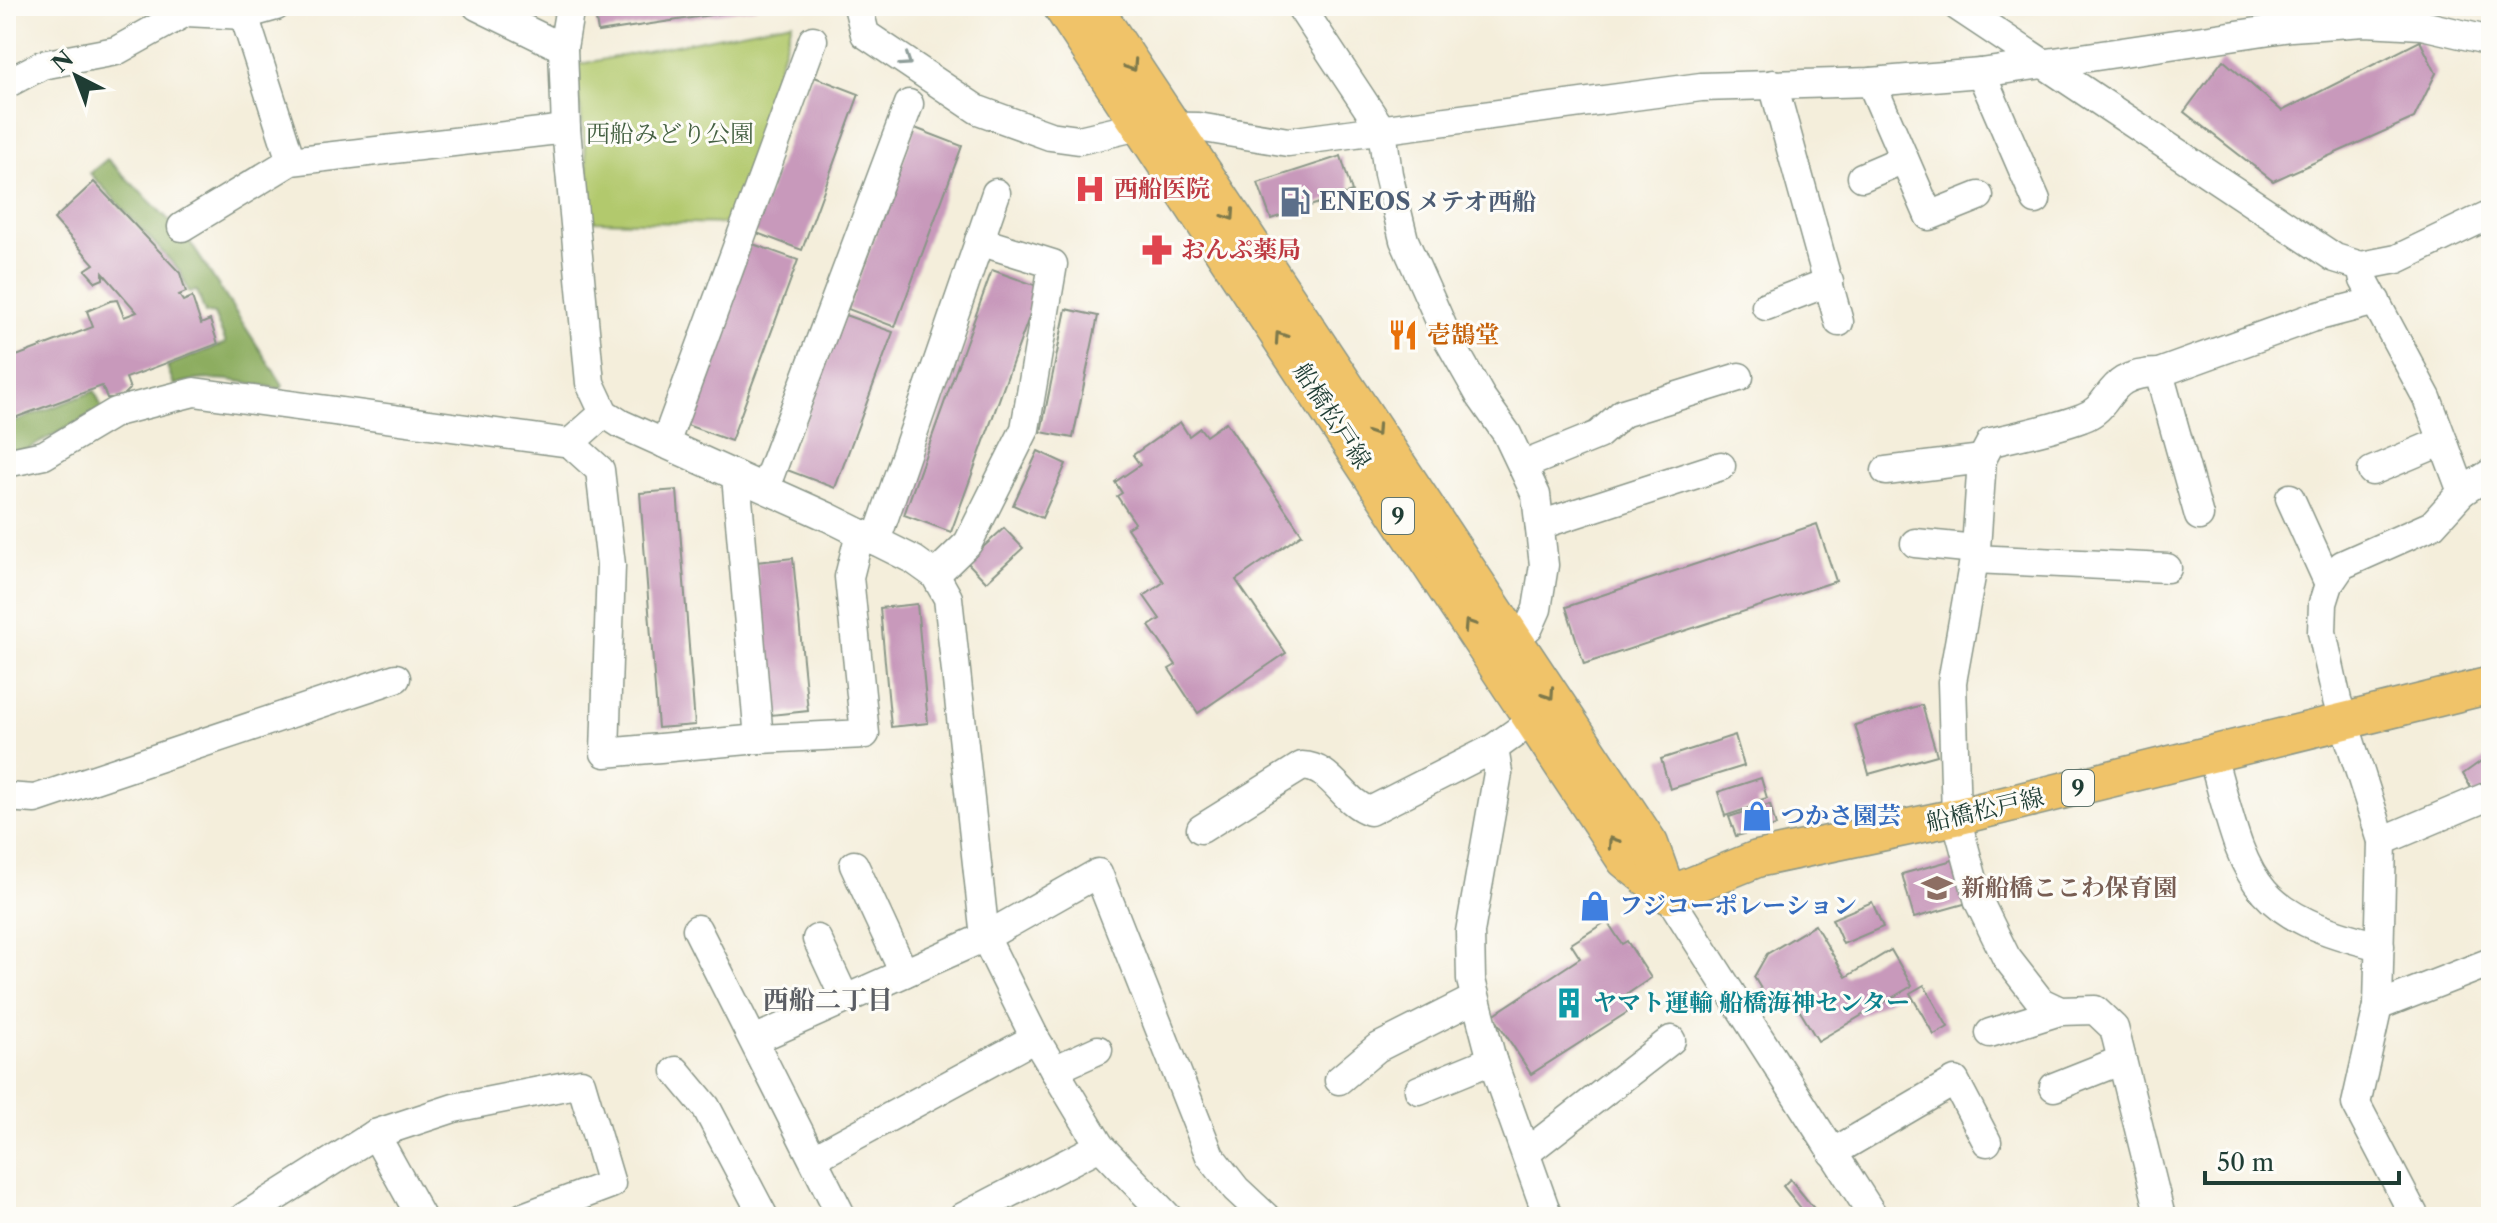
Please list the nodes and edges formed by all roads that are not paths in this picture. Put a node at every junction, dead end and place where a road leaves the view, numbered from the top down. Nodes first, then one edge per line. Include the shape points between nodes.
1 (276, 6) edge
2 (477, 6) edge
3 (570, 6) edge
4 (858, 6) edge
5 (1061, 6) edge
6 (1093, 6) edge
7 (1300, 6) edge
8 (1957, 6) edge
9 (244, 15) junction
10 (813, 40) dead end
11 (2491, 41) edge
12 (563, 48) junction
13 (2040, 62) junction
14 (1981, 73) junction
15 (1871, 82) junction
16 (6, 84) edge
17 (1773, 84) junction
18 (909, 104) dead end
19 (1155, 126) junction
20 (566, 129) junction
21 (1382, 130) junction
22 (1904, 159) junction
23 (291, 161) junction
24 (1862, 177) dead end
25 (996, 193) dead end
26 (1979, 196) dead end
27 (2036, 200) dead end
28 (2491, 214) edge
29 (182, 227) dead end
30 (979, 241) junction
31 (2361, 266) junction
32 (1829, 282) junction
33 (2376, 301) junction
34 (1766, 306) dead end
35 (1839, 322) dead end
36 (2159, 373) junction
37 (1739, 377) dead end
38 (604, 413) junction
39 (2443, 441) junction
40 (570, 443) junction
41 (665, 444) junction
42 (1982, 459) junction
43 (6, 463) edge
44 (1524, 465) junction
45 (1721, 466) dead end
46 (1886, 471) dead end
47 (2372, 471) dead end
48 (2491, 473) edge
49 (736, 476) junction
50 (765, 488) junction
51 (2462, 492) junction
52 (2290, 498) dead end
53 (2199, 516) dead end
54 (1540, 525) junction
55 (868, 537) junction
56 (1915, 543) dead end
57 (1975, 554) junction
58 (2167, 568) dead end
59 (935, 575) junction
60 (2329, 584) junction
61 (1512, 638) junction
62 (396, 678) dead end
63 (2491, 685) edge
64 (1532, 721) junction
65 (2343, 722) junction
66 (759, 739) junction
67 (1494, 748) junction
68 (2212, 756) junction
69 (2491, 795) edge
70 (6, 797) edge
71 (1956, 817) junction
72 (1201, 829) dead end
73 (2382, 841) junction
74 (854, 865) dead end
75 (1668, 895) junction
76 (697, 929) dead end
77 (985, 937) junction
78 (817, 939) dead end
79 (2380, 946) junction
80 (2491, 962) edge
81 (904, 973) junction
82 (845, 999) junction
83 (1474, 999) junction
84 (2378, 1006) junction
85 (2060, 1011) junction
86 (1990, 1033) dead end
87 (1035, 1038) junction
88 (754, 1040) junction
89 (1671, 1040) dead end
90 (1098, 1050) dead end
91 (1492, 1060) junction
92 (2122, 1060) junction
93 (1054, 1070) junction
94 (676, 1071) dead end
95 (1339, 1080) dead end
96 (2054, 1087) dead end
97 (1419, 1090) dead end
98 (375, 1134) junction
99 (1987, 1142) dead end
100 (1100, 1146) junction
101 (1527, 1152) junction
102 (1832, 1153) junction
103 (814, 1158) junction
104 (977, 1214) edge
105 (244, 1217) edge
106 (421, 1217) edge
107 (523, 1217) edge
108 (764, 1217) edge
109 (842, 1217) edge
110 (1168, 1217) edge
111 (1266, 1217) edge
112 (1548, 1217) edge
113 (1874, 1217) edge
114 (2161, 1217) edge
115 (2415, 1217) edge

1 - 9 street
2 - 12 street
3 - 12 street
4 -> 19 street via 865,34 978,110 1050,136 1079,140
5 - 19 main road, 船橋松戸線 / 9
6 -> 19 main road, 船橋松戸線 / 9
7 - 21 street
8 - 13 street
9 - 16 street via 186,12 116,51 42,65
9 - 23 street
10 - 41 street
11 - 13 street via 2422,25 2365,22 2291,27
12 - 20 street
13 - 14 street
13 - 31 street via 2335,258
14 - 15 street
14 - 27 street
15 - 17 street
15 - 22 street
17 - 21 street via 1701,87
17 - 32 street
18 - 50 street
19 - 21 street via 1198,127 1288,142
19 -> 61 main road, 船橋松戸線 / 9
64 -> 19 main road, 船橋松戸線 / 9
20 - 23 street
20 - 38 street via 590,383
21 - 44 street via 1404,240 1448,339
22 - 24 street
22 - 26 street via 1929,216
23 - 29 street
25 - 30 street
28 - 31 street via 2397,259
30 - 55 street
30 - 59 street via 1053,264 1025,429 968,543
31 - 33 street
32 - 34 street
32 - 35 street
33 - 36 street via 2311,318
33 - 39 street via 2427,398
36 - 42 street via 2136,373 2119,382 2086,417 1991,442
36 - 53 street
37 - 44 street via 1623,413 1598,435
38 - 40 street
38 - 41 street
39 - 47 street
39 - 51 street
40 - 43 street via 194,392 116,412 44,455
40 - 66 street via 600,470 611,565 605,753
41 - 49 street
42 - 46 street
42 - 57 street
44 - 54 street
45 - 54 street
48 - 51 street
49 - 50 street
49 - 66 street
50 - 55 street
51 - 60 street via 2432,525 2342,565
52 - 60 street
54 - 61 street via 1544,565 1537,609 1529,627
55 - 59 street
55 - 66 street via 849,577 865,734
56 - 57 street
57 - 58 street
57 - 71 street via 1952,682
59 - 77 street via 948,598
60 - 65 street via 2322,632
61 -> 75 main road, 船橋松戸線 / 9 via 1650,844
62 - 70 street via 35,799
63 - 65 main road, 船橋松戸線 / 9
64 - 67 street
75 -> 64 main road, 船橋松戸線 / 9 via 1625,860
65 - 68 main road, 船橋松戸線 / 9
65 - 73 street
67 - 72 street via 1370,811 1356,807 1326,774 1302,766
67 - 83 street via 1498,773 1470,932
68 - 71 main road, 船橋松戸線 / 9
68 - 79 street via 2242,862 2265,897 2296,919
69 - 73 street
71 - 75 main road, 船橋松戸線 / 9 via 1757,859
71 - 85 street via 1979,902 2006,957 2041,1002
73 - 79 street
74 - 81 street
75 - 102 street
76 - 88 street
77 - 81 street
77 - 87 street
77 - 111 street via 1098,873 1210,1156
78 - 82 street
79 - 84 street
80 - 84 street
81 - 82 street
82 - 88 street
83 - 91 street
83 - 95 street via 1377,1048
84 - 115 street via 2356,1104
85 - 86 street
85 - 92 street via 2095,1010 2114,1028
87 - 93 street
87 - 103 street
88 - 103 street
89 - 101 street
90 - 93 street
91 - 97 street
91 - 101 street
92 - 96 street
92 - 114 street
93 - 100 street
94 - 108 street via 706,1107
98 - 105 street
98 - 106 street
98 - 107 street via 454,1108 581,1083 611,1184
99 - 102 street via 1955,1081
100 - 104 street
100 - 110 street
101 - 112 street
102 - 113 street
103 - 109 street

